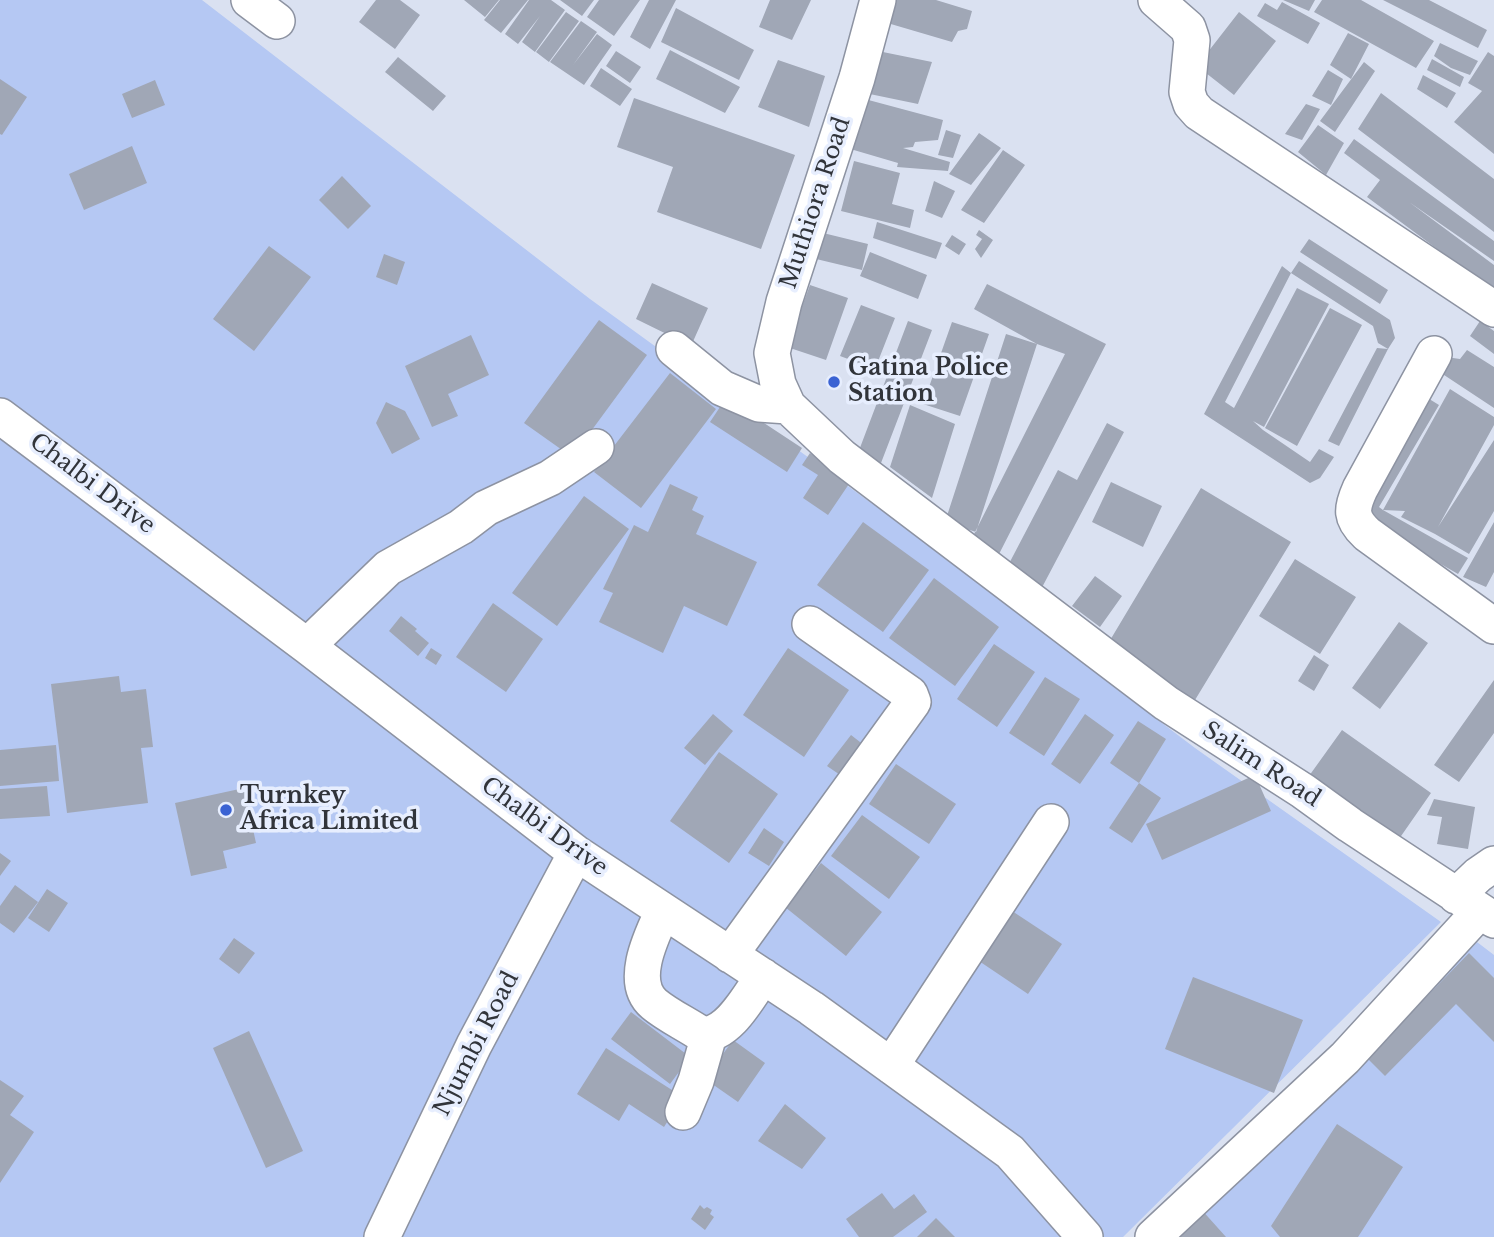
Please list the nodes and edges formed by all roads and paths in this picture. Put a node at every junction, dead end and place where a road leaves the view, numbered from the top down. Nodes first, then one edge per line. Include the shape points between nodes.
1 (249, 0) edge
2 (878, 0) edge
3 (1156, 0) edge
4 (277, 21) dead end
5 (1494, 309) edge
6 (674, 349) dead end
7 (1434, 354) dead end
8 (788, 406) junction
9 (0, 416) edge
10 (596, 447) dead end
11 (810, 624) dead end
12 (1494, 626) edge
13 (306, 646) junction
14 (1051, 822) dead end
15 (576, 853) junction
16 (1494, 864) edge
17 (1477, 909) edge
18 (663, 911) junction
19 (730, 955) junction
20 (763, 976) junction
21 (709, 1035) junction
22 (891, 1066) junction
23 (683, 1112) dead end
24 (382, 1237) edge
25 (1085, 1237) edge
26 (1153, 1237) edge

1 - 4 street
2 - 8 street, Muthiora Road via 772,353
3 - 5 street via 1188,28 1192,40 1187,92 1199,113
6 - 8 street via 722,388 759,404
7 - 12 street via 1360,489 1353,506 1356,523
8 - 17 street, Salim Road via 842,457 1166,703
9 - 13 street, Chalbi Drive
10 - 13 street via 550,478 486,508 388,568
11 - 19 street via 910,694 912,702
13 - 15 street, Chalbi Drive
14 - 22 street
15 - 18 street, Chalbi Drive
15 - 24 street, Njumbi Road via 474,1045
16 - 17 street via 1478,875
17 - 26 street via 1345,1058
18 - 19 street, Chalbi Drive
18 - 21 street via 641,972 644,988 652,1003
19 - 20 street, Chalbi Drive
20 - 21 street via 728,1024
20 - 22 street, Chalbi Drive
21 - 23 street
22 - 25 street, Chalbi Drive via 1010,1152

